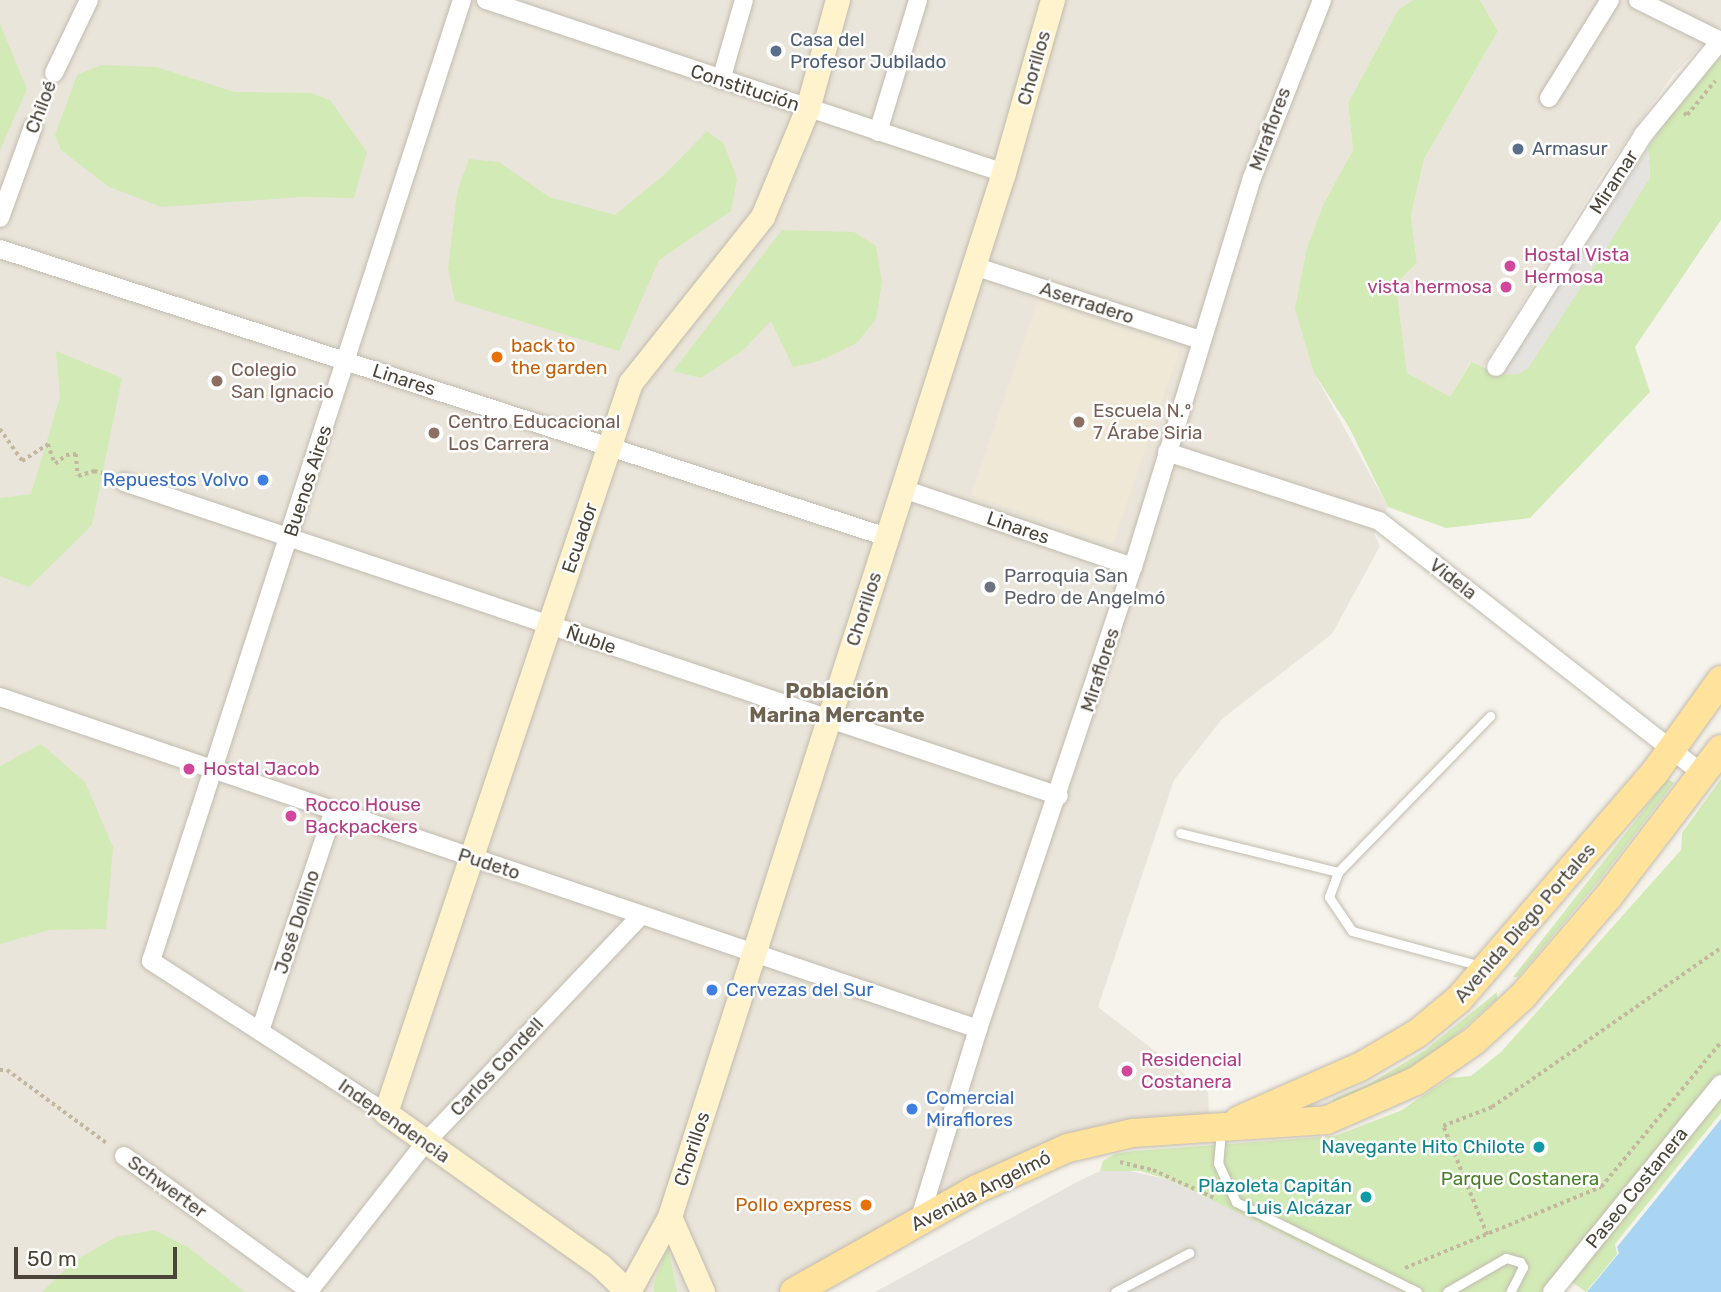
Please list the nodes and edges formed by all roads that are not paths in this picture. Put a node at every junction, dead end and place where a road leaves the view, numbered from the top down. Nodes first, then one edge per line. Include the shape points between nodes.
1 (89, 0) edge
2 (462, 0) edge
3 (486, 0) edge
4 (744, 0) edge
5 (838, 0) edge
6 (918, 0) edge
7 (1053, 0) edge
8 (1322, 0) edge
9 (1610, 0) edge
10 (1638, 0) edge
11 (1721, 41) edge
12 (54, 73) road end
13 (721, 80) junction
14 (1549, 98) dead end
15 (808, 109) junction
16 (33, 127) road end
17 (877, 132) junction
18 (1004, 173) junction
19 (0, 218) edge
20 (0, 249) edge
21 (974, 266) junction
22 (1201, 340) junction
23 (346, 362) junction
24 (1496, 368) dead end
25 (611, 447) junction
26 (1167, 452) junction
27 (124, 482) road end
28 (903, 489) junction
29 (887, 537) junction
30 (290, 539) junction
31 (1133, 567) junction
32 (550, 626) junction
33 (1721, 680) edge
34 (0, 697) edge
35 (1490, 716) dead end
36 (830, 720) junction
37 (1721, 749) edge
38 (1671, 750) junction
39 (213, 769) junction
40 (1703, 774) junction
41 (1059, 796) junction
42 (333, 813) junction
43 (1180, 833) dead end
44 (472, 858) junction
45 (1338, 872) junction
46 (641, 915) junction
47 (755, 954) junction
48 (151, 961) joint
49 (1489, 969) junction
50 (1523, 996) junction
51 (978, 1028) junction
52 (260, 1031) junction
53 (1721, 1084) edge
54 (386, 1113) junction
55 (1223, 1126) junction
56 (425, 1143) junction
57 (124, 1156) road end
58 (670, 1217) junction
59 (919, 1221) junction
60 (1189, 1253) dead end
61 (310, 1291) edge
62 (629, 1292) edge
63 (703, 1292) edge
64 (794, 1292) edge
65 (1115, 1292) edge
66 (1418, 1292) edge
67 (1447, 1292) edge
68 (1510, 1292) edge
69 (1552, 1292) edge

1 - 12 street, Chiloé
2 - 23 street, Buenos Aires
3 - 13 street, Constitución
4 - 13 street
5 - 15 street, Ecuador
6 - 17 street
7 - 18 street, Chorillos
8 - 22 street, Miraflores via 1275,110
9 - 14 street
10 - 11 street
11 - 24 street, Miramar via 1643,135
13 - 15 street, Constitución
15 - 17 street, Constitución
15 - 25 street, Ecuador via 764,217 714,285 644,362 619,414
16 - 19 street, Chiloé
17 - 18 street, Constitución
18 - 21 street, Chorillos
20 - 23 street, Linares
21 - 22 street, Aserradero
21 - 28 street, Chorillos
22 - 26 street, Miraflores
23 - 25 street, Linares
23 - 30 street, Buenos Aires
25 - 29 street, Linares
25 - 32 street, Ecuador
26 - 31 street, Miraflores
26 - 38 street, Videla via 1379,521
27 - 30 street, Ñuble
28 - 29 street, Chorillos
28 - 31 street, Linares
29 - 36 street, Chorillos
30 - 32 street, Ñuble
30 - 39 street, Buenos Aires
31 - 41 street, Miraflores
32 - 36 street, Ñuble
32 - 44 street, Ecuador
33 - 38 main road, Avenida Diego Portales
34 - 39 street, Pudeto
35 - 45 lane
36 - 41 street, Ñuble
36 - 47 street, Chorillos
37 - 40 main road
38 - 40 street, Videla
38 - 49 main road, Avenida Diego Portales
39 - 42 street, Pudeto
39 - 48 street, Buenos Aires
40 - 50 main road via 1608,897
41 - 51 street, Miraflores
42 - 44 street, Pudeto
42 - 52 street, José Dollino
43 - 45 lane
44 - 46 street, Pudeto
44 - 54 street, Ecuador
45 - 49 lane via 1329,897 1352,931
46 - 47 street, Pudeto
46 - 56 street, Carlos Condell
47 - 51 street, Pudeto
47 - 58 street, Chorillos
48 - 52 street, Independencia
49 - 50 main road
49 - 55 main road, Avenida Diego Portales via 1402,1043 1324,1085
50 - 55 main road via 1449,1060 1350,1114 1287,1126
51 - 59 street, Miraflores
52 - 54 street, Independencia
53 - 69 street, Paseo Costanera
54 - 56 street, Independencia
55 - 59 main road, Avenida Angelmó via 1133,1133 1068,1148 1011,1171
55 - 66 lane via 1218,1163 1236,1202
56 - 61 street, Carlos Condell
56 - 62 street, Independencia via 601,1266
57 - 61 street, Schwerter
58 - 62 street, Chorillos
58 - 63 street
59 - 64 main road, Avenida Angelmó
60 - 65 lane
67 - 68 lane via 1506,1258 1522,1267

